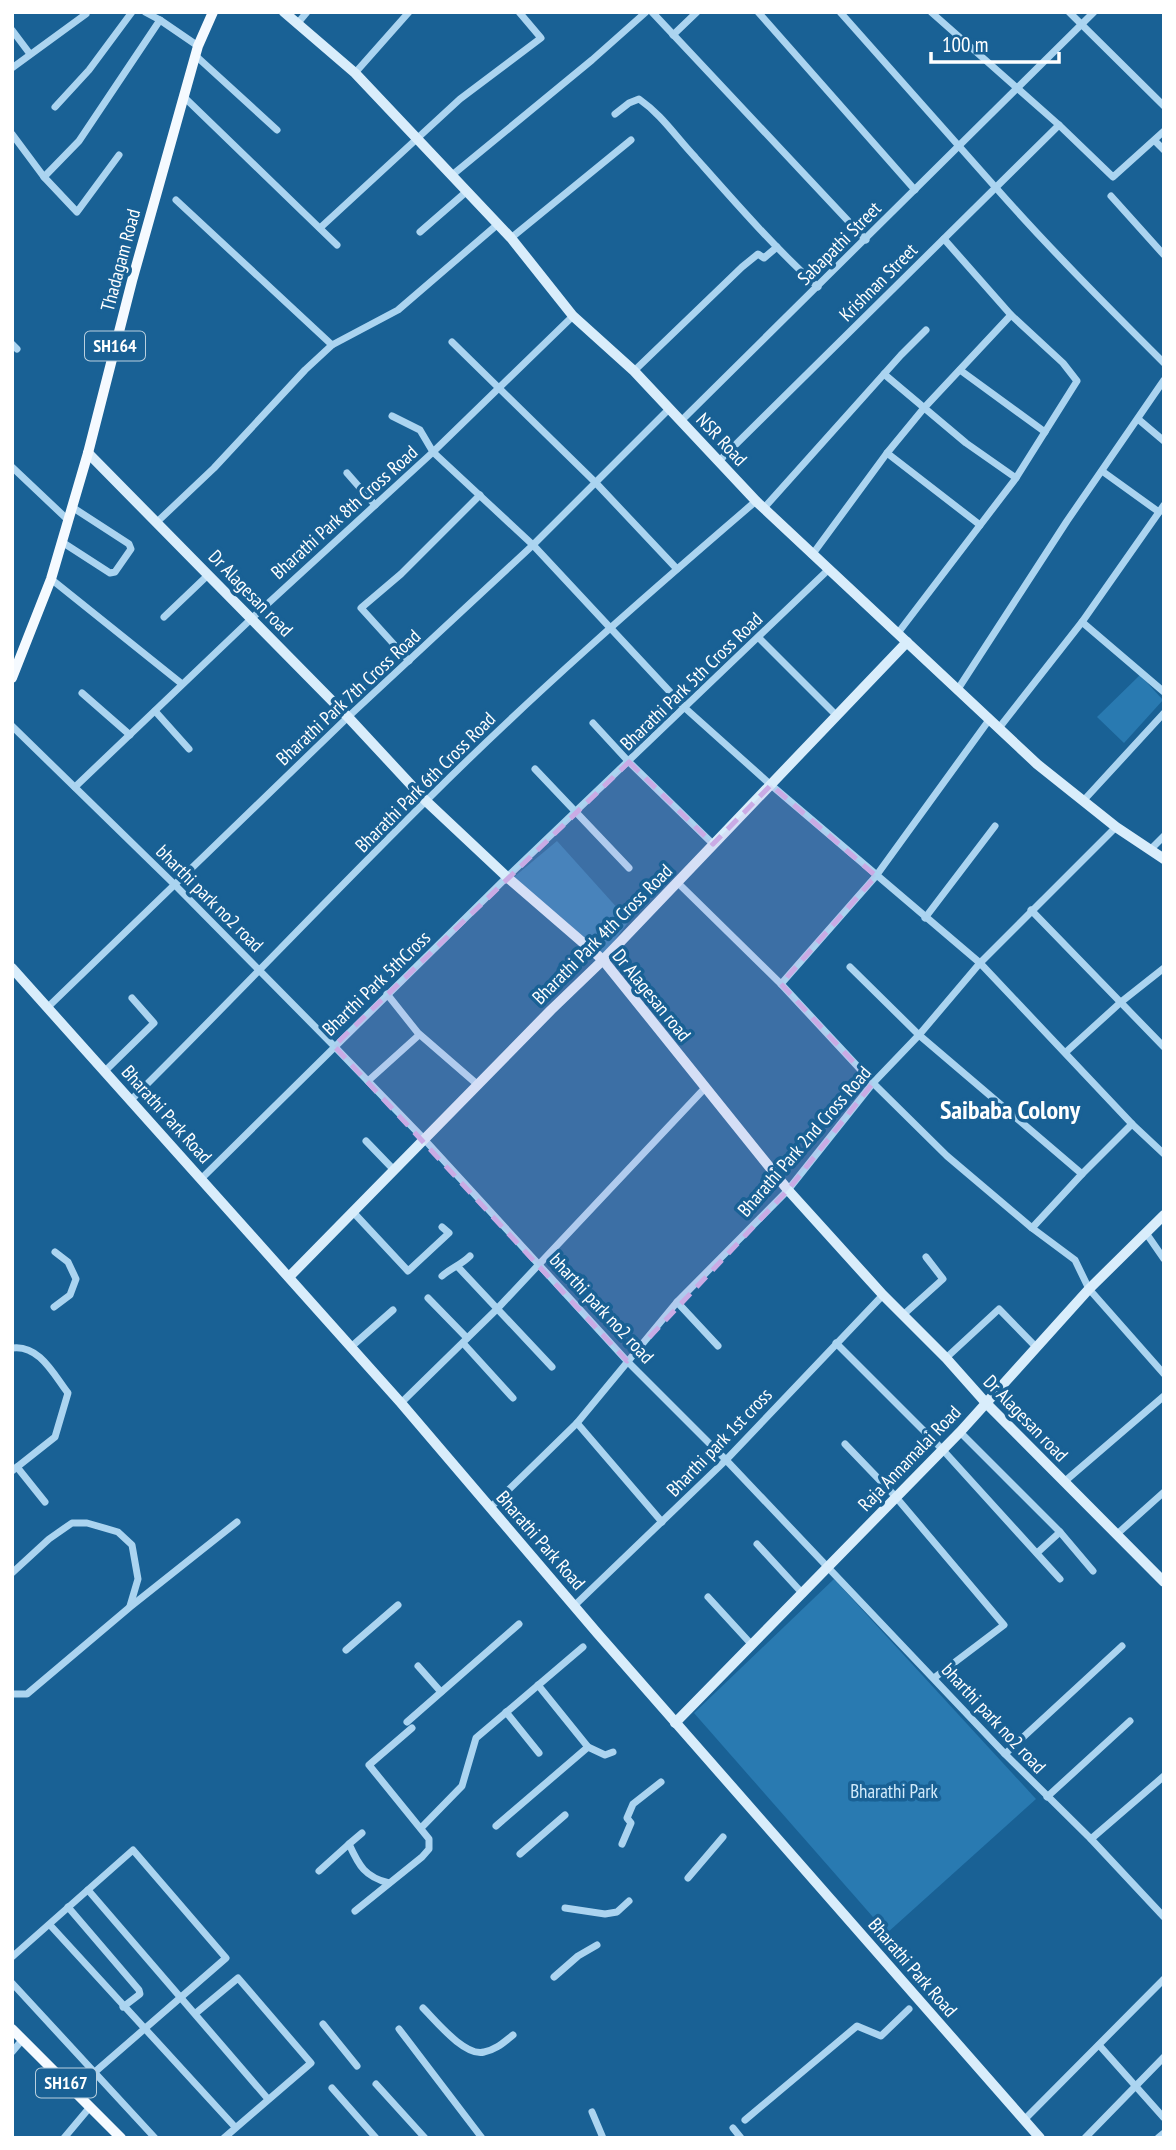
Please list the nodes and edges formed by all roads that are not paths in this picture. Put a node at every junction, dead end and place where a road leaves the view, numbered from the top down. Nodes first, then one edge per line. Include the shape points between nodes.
1 (132, 12) edge
2 (145, 12) edge
3 (213, 12) edge
4 (284, 12) edge
5 (307, 12) edge
6 (410, 12) edge
7 (519, 12) edge
8 (646, 12) edge
9 (652, 12) edge
10 (697, 12) edge
11 (758, 12) edge
12 (840, 12) edge
13 (931, 12) edge
14 (1069, 12) edge
15 (1094, 12) edge
16 (88, 13) edge
17 (160, 20) junction
18 (297, 24) junction
19 (1083, 24) junction
20 (12, 30) edge
21 (673, 35) junction
22 (197, 51) junction
23 (30, 54) junction
24 (12, 68) edge
25 (355, 73) junction
26 (1019, 89) junction
27 (184, 97) junction
28 (1164, 106) edge
29 (54, 107) dead end
30 (615, 114) dead end
31 (1059, 125) junction
32 (277, 130) dead end
33 (1164, 131) edge
34 (12, 134) edge
35 (416, 138) junction
36 (631, 140) dead end
37 (1155, 141) junction
38 (961, 146) junction
39 (1164, 150) edge
40 (119, 155) dead end
41 (451, 176) junction
42 (44, 177) junction
43 (996, 188) junction
44 (915, 190) junction
45 (466, 192) junction
46 (1111, 196) dead end
47 (176, 200) dead end
48 (498, 224) junction
49 (320, 228) junction
50 (420, 232) dead end
51 (511, 238) junction
52 (944, 239) junction
53 (866, 240) junction
54 (337, 245) dead end
55 (777, 247) junction
56 (1164, 255) edge
57 (818, 287) junction
58 (1012, 315) junction
59 (573, 316) junction
60 (926, 330) dead end
61 (452, 342) dead end
62 (332, 345) junction
63 (1164, 363) edge
64 (960, 370) junction
65 (634, 371) junction
66 (884, 374) junction
67 (1164, 380) edge
68 (500, 388) junction
69 (924, 408) junction
70 (670, 409) junction
71 (392, 416) dead end
72 (1138, 419) junction
73 (681, 421) junction
74 (1045, 432) junction
75 (1164, 441) edge
76 (433, 452) junction
77 (88, 453) junction
78 (887, 453) junction
79 (718, 461) junction
80 (12, 467) edge
81 (1102, 471) junction
82 (347, 473) dead end
83 (1016, 478) junction
84 (595, 482) junction
85 (480, 495) junction
86 (760, 504) junction
87 (375, 505) junction
88 (1164, 505) edge
89 (72, 507) junction
90 (1158, 512) junction
91 (68, 520) junction
92 (157, 522) junction
93 (980, 525) junction
94 (62, 542) junction
95 (533, 545) junction
96 (812, 555) junction
97 (677, 569) junction
98 (828, 570) junction
99 (208, 575) junction
100 (51, 579) junction
101 (164, 617) dead end
102 (251, 619) junction
103 (1082, 622) junction
104 (612, 628) junction
105 (898, 633) junction
106 (759, 638) junction
107 (908, 642) junction
108 (15, 660) edge
109 (409, 661) junction
110 (12, 678) edge
111 (182, 684) junction
112 (958, 689) junction
113 (1164, 692) edge
114 (82, 693) dead end
115 (685, 708) junction
116 (155, 711) junction
117 (1164, 713) edge
118 (836, 715) junction
119 (348, 718) junction
120 (989, 720) junction
121 (593, 723) dead end
122 (12, 726) edge
123 (999, 728) junction
124 (130, 735) junction
125 (189, 748) dead end
126 (629, 762) junction
127 (535, 769) dead end
128 (771, 785) junction
129 (75, 787) junction
130 (1084, 800) junction
131 (426, 801) junction
132 (575, 813) junction
133 (995, 827) dead end
134 (1116, 827) junction
135 (1164, 836) edge
136 (713, 844) junction
137 (1150, 850) junction
138 (1164, 859) edge
139 (629, 868) dead end
140 (876, 876) junction
141 (507, 877) junction
142 (678, 883) junction
143 (176, 885) junction
144 (1031, 910) junction
145 (925, 918) junction
146 (603, 960) junction
147 (980, 963) junction
148 (850, 967) dead end
149 (12, 968) edge
150 (1164, 968) edge
151 (261, 971) junction
152 (781, 984) junction
153 (387, 995) junction
154 (132, 998) dead end
155 (1121, 1002) junction
156 (48, 1007) junction
157 (419, 1035) junction
158 (919, 1035) junction
159 (334, 1046) junction
160 (1164, 1047) edge
161 (1066, 1052) junction
162 (105, 1071) junction
163 (368, 1081) junction
164 (873, 1083) junction
165 (478, 1085) junction
166 (704, 1089) junction
167 (131, 1100) junction
168 (1132, 1124) junction
169 (424, 1139) junction
170 (366, 1141) dead end
171 (1164, 1154) edge
172 (394, 1170) junction
173 (1082, 1174) junction
174 (201, 1179) junction
175 (788, 1189) junction
176 (353, 1212) junction
177 (1164, 1215) edge
178 (442, 1227) dead end
179 (1032, 1228) junction
180 (1146, 1233) junction
181 (55, 1252) dead end
182 (470, 1256) dead end
183 (926, 1256) dead end
184 (1164, 1259) edge
185 (540, 1264) junction
186 (458, 1267) junction
187 (442, 1276) dead end
188 (289, 1277) junction
189 (1089, 1289) junction
190 (883, 1295) junction
191 (428, 1298) dead end
192 (677, 1302) junction
193 (54, 1307) dead end
194 (497, 1309) junction
195 (393, 1310) dead end
196 (903, 1315) junction
197 (465, 1340) junction
198 (836, 1343) junction
199 (718, 1346) dead end
200 (351, 1347) junction
201 (12, 1348) edge
202 (1037, 1348) junction
203 (946, 1358) junction
204 (627, 1361) junction
205 (552, 1367) dead end
206 (1164, 1374) edge
207 (1164, 1396) edge
208 (513, 1398) dead end
209 (401, 1403) junction
210 (986, 1403) junction
211 (577, 1423) junction
212 (960, 1432) junction
213 (845, 1444) dead end
214 (942, 1449) junction
215 (726, 1460) junction
216 (15, 1469) edge
217 (1064, 1482) junction
218 (1164, 1492) edge
219 (895, 1496) junction
220 (46, 1502) dead end
221 (490, 1508) junction
222 (237, 1522) dead end
223 (663, 1522) junction
224 (1060, 1532) junction
225 (1116, 1535) junction
226 (757, 1544) dead end
227 (1037, 1553) junction
228 (828, 1566) junction
229 (1093, 1571) dead end
230 (12, 1573) edge
231 (1060, 1579) dead end
232 (1164, 1582) edge
233 (803, 1594) junction
234 (708, 1597) dead end
235 (398, 1605) dead end
236 (574, 1606) junction
237 (130, 1607) junction
238 (519, 1624) dead end
239 (752, 1645) junction
240 (1122, 1646) dead end
241 (583, 1647) dead end
242 (346, 1650) dead end
243 (418, 1666) dead end
244 (934, 1678) junction
245 (538, 1685) junction
246 (441, 1692) junction
247 (12, 1694) edge
248 (506, 1712) junction
249 (1130, 1721) dead end
250 (675, 1723) junction
251 (588, 1747) junction
252 (613, 1752) dead end
253 (539, 1753) dead end
254 (1005, 1754) junction
255 (1164, 1776) edge
256 (661, 1782) dead end
257 (1047, 1797) junction
258 (565, 1815) dead end
259 (496, 1826) dead end
260 (421, 1828) junction
261 (362, 1833) dead end
262 (723, 1837) dead end
263 (1091, 1839) junction
264 (349, 1844) junction
265 (622, 1844) dead end
266 (520, 1854) dead end
267 (319, 1871) dead end
268 (688, 1878) dead end
269 (389, 1883) junction
270 (88, 1890) junction
271 (629, 1901) dead end
272 (68, 1907) junction
273 (565, 1908) dead end
274 (355, 1911) dead end
275 (1164, 1917) edge
276 (50, 1925) junction
277 (597, 1945) dead end
278 (12, 1957) edge
279 (554, 1977) dead end
280 (1164, 1979) edge
281 (12, 1983) edge
282 (182, 1997) junction
283 (123, 2007) junction
284 (423, 2008) dead end
285 (909, 2008) dead end
286 (196, 2013) junction
287 (323, 2024) dead end
288 (12, 2029) edge
289 (399, 2029) dead end
290 (145, 2030) junction
291 (513, 2035) dead end
292 (23, 2039) junction
293 (1099, 2045) junction
294 (12, 2052) edge
295 (1164, 2057) edge
296 (357, 2066) dead end
297 (94, 2073) junction
298 (376, 2084) dead end
299 (1137, 2085) junction
300 (332, 2088) dead end
301 (74, 2091) junction
302 (268, 2099) junction
303 (90, 2107) junction
304 (592, 2112) dead end
305 (1164, 2118) edge
306 (745, 2120) dead end
307 (1024, 2120) junction
308 (235, 2127) junction
309 (733, 2128) dead end
310 (1164, 2133) edge
311 (64, 2138) edge
312 (121, 2138) edge
313 (155, 2138) edge
314 (224, 2138) edge
315 (376, 2138) edge
316 (425, 2138) edge
317 (482, 2138) edge
318 (603, 2138) edge
319 (741, 2138) edge
320 (1040, 2138) edge
321 (1085, 2138) edge
322 (1158, 2138) edge

1 - 29 street via 89,70
2 - 17 street
3 - 22 main road, Thadagam Road / SH164
4 - 18 street, NSR Road
5 - 18 street
6 - 25 street
7 - 35 street via 541,38
8 - 41 street
9 - 21 street
10 - 21 street
11 - 44 street
12 - 38 street
13 - 26 street
14 - 19 street
15 - 19 street, Sabapathi Street
16 - 23 street
17 - 22 street
17 - 42 street via 79,141
18 - 25 street, NSR Road
19 - 26 street, Sabapathi Street
19 - 28 street
20 - 23 street
21 - 53 street
22 - 27 main road, Thadagam Road / SH164
22 - 32 street
23 - 24 street
25 - 35 street, NSR Road
26 - 31 street
26 - 38 street, Sabapathi Street
27 - 49 street
27 - 77 main road, Thadagam Road / SH164
30 - 55 street via 639,99 659,113
31 - 37 street via 1112,177
31 - 43 street, Krishnan Street
33 - 37 street
34 - 42 street
35 - 41 street, NSR Road
35 - 49 street
36 - 51 street
37 - 39 street
38 - 43 street
38 - 44 street, Sabapathi Street
40 - 42 street via 78,212
41 - 45 street, NSR Road
43 - 52 street, Krishnan Street
43 - 63 street
44 - 53 street, Sabapathi Street
45 - 48 street, NSR Road
45 - 50 street
46 - 56 street
47 - 62 street
48 - 51 street, NSR Road
48 - 62 street via 398,310
49 - 54 street
51 - 59 street, NSR Road
52 - 58 street
52 - 79 street, Krishnan Street
53 - 57 street, Sabapathi Street
55 - 57 street
55 - 65 street via 742,267
57 - 73 street, Sabapathi Street
58 - 64 street
58 - 74 street via 1077,381
59 - 65 street, NSR Road
59 - 68 street, Bharathi Park 8th Cross Road
60 - 66 street, Bharathi Park 6th Cross Road
61 - 68 street
62 - 92 street
64 - 69 street
64 - 74 street
65 - 70 street, NSR Road
66 - 69 street
66 - 86 street, Bharathi Park 6th Cross Road
67 - 72 street
68 - 76 street, Bharathi Park 8th Cross Road
68 - 84 street
69 - 78 street
69 - 83 street
70 - 73 street, NSR Road
70 - 84 street, Bharathi Park 7th Cross Road
71 - 76 street via 421,430
72 - 75 street
72 - 81 street
73 - 79 street, NSR Road
74 - 83 street
76 - 85 street
76 - 87 street, Bharathi Park 8th Cross Road
77 - 89 main road, Thadagam Road / SH164
77 - 92 street, Dr Alagesan road
78 - 93 street
78 - 96 street
79 - 86 street, NSR Road
80 - 91 street
81 - 90 street
81 - 112 street
82 - 87 street
83 - 93 street
84 - 95 street, Bharathi Park 7th Cross Road
84 - 97 street
85 - 95 street
85 - 109 street via 361,608
86 - 96 street, NSR Road
86 - 97 street, Bharathi Park 6th Cross Road
87 - 102 street, Bharathi Park 8th Cross Road
88 - 90 street
89 - 91 main road, Thadagam Road / SH164
89 - 94 street via 131,548 110,573
90 - 103 street
91 - 94 main road, Thadagam Road / SH164
92 - 99 street, Dr Alagesan road
93 - 105 street
94 - 100 main road, Thadagam Road / SH164
95 - 104 street
95 - 109 street, Bharathi Park 7th Cross Road
96 - 98 street, NSR Road
97 - 104 street, Bharathi Park 6th Cross Road
98 - 105 street, NSR Road
98 - 106 street, Bharathi Park 5th Cross Road
99 - 101 street
99 - 102 street, Dr Alagesan road
100 - 108 main road, Thadagam Road / SH164
100 - 111 street
102 - 111 street, Bharathi Park 8th Cross Road
102 - 119 street, Dr Alagesan road
103 - 113 street
103 - 123 street
104 - 115 street
104 - 131 street, Bharathi Park 6th Cross Road
105 - 107 street, NSR Road
106 - 115 street, Bharathi Park 5th Cross Road
106 - 118 street
107 - 112 street, NSR Road
107 - 118 street, Bharathi Park 4th Cross Road
108 - 110 main road, Thadagam Road / SH164
109 - 119 street, Bharathi Park 7th Cross Road
111 - 116 street, Bharathi Park 8th Cross Road
112 - 120 street, NSR Road
114 - 124 street
115 - 126 street, Bharathi Park 5th Cross Road
115 - 128 street
116 - 124 street, Bharathi Park 8th Cross Road
116 - 125 street
117 - 130 street
118 - 128 street, Bharathi Park 4th Cross Road
119 - 131 street, Dr Alagesan road
119 - 143 street, Bharathi Park 7th Cross Road
120 - 123 street, NSR Road
120 - 140 street
121 - 126 street
122 - 129 street, bharthi park no2 road
123 - 130 street, NSR Road
124 - 129 street, Bharathi Park 8th Cross Road
126 - 132 street, Bharathi Park 5th Cross Road
126 - 136 street
127 - 132 street
128 - 136 street, Bharathi Park 4th Cross Road
128 - 140 street
129 - 143 street, bharthi park no2 road
130 - 134 street, NSR Road
131 - 141 street, Dr Alagesan road
131 - 151 street, Bharathi Park 6th Cross Road
132 - 139 street
132 - 141 street, Bharthi Park 5thCross
133 - 145 street
134 - 137 street, NSR Road
134 - 144 street, Bharathi Park 2nd Cross Road
135 - 137 street
136 - 142 street, Bharathi Park 4th Cross Road
137 - 138 street, NSR Road
140 - 145 street
140 - 152 street
141 - 146 street, Dr Alagesan road
141 - 153 street, Bharthi Park 5thCross
142 - 146 street, Bharathi Park 4th Cross Road
142 - 152 street
143 - 151 street, bharthi park no2 road
143 - 156 street, Bharathi Park 7th Cross Road
144 - 147 street, Bharathi Park 2nd Cross Road
144 - 155 street
145 - 147 street
146 - 165 street, Bharathi Park 4th Cross Road
146 - 166 street, Dr Alagesan road
147 - 158 street, Bharathi Park 2nd Cross Road
147 - 161 street
148 - 158 street
149 - 156 street, Bharathi Park Road
150 - 155 street
151 - 159 street, bharthi park no2 road
151 - 167 street, Bharathi Park 6th Cross Road
152 - 164 street
153 - 157 street
153 - 159 street, Bharthi Park 5thCross
154 - 162 street via 154,1023
155 - 160 street
155 - 161 street
156 - 162 street, Bharathi Park Road
157 - 163 street
157 - 165 street
158 - 164 street, Bharathi Park 2nd Cross Road
158 - 173 street
159 - 163 street, bharthi park no2 road
159 - 174 street, Bharthi Park 5thCross
161 - 168 street
162 - 167 street, Bharathi Park Road
163 - 169 street, bharthi park no2 road
164 - 175 street, Bharathi Park 2nd Cross Road
164 - 179 street via 947,1156
165 - 169 street, Bharathi Park 4th Cross Road
166 - 175 street, Dr Alagesan road
166 - 185 street
167 - 174 street, Bharathi Park Road
168 - 171 street
168 - 173 street
169 - 172 street, Bharathi Park 4th Cross Road
169 - 185 street, bharthi park no2 road
170 - 172 street
172 - 176 street, Bharathi Park 4th Cross Road
173 - 179 street
174 - 188 street, Bharathi Park Road
175 - 190 street, Dr Alagesan road
175 - 192 street, Bharathi Park 2nd Cross Road
176 - 178 street via 408,1271 449,1233
176 - 188 street, Bharathi Park 4th Cross Road
177 - 180 street, Raja Annamalai Road
179 - 189 street via 1076,1260
180 - 184 street
180 - 189 street, Raja Annamalai Road
181 - 193 street via 68,1262 76,1279 70,1295
182 - 186 street
183 - 196 street via 943,1279
185 - 194 street
185 - 204 street, bharthi park no2 road
186 - 187 street
186 - 194 street
188 - 200 street, Bharathi Park Road
189 - 202 street, Raja Annamalai Road
189 - 206 street
190 - 196 street, Dr Alagesan road
190 - 198 street, Bharthi park 1st cross
191 - 197 street
192 - 199 street
192 - 204 street, Bharathi Park 2nd Cross Road
194 - 197 street
194 - 205 street
195 - 200 street
196 - 203 street, Dr Alagesan road
197 - 208 street
197 - 209 street
198 - 214 street
198 - 215 street, Bharthi park 1st cross
200 - 209 street, Bharathi Park Road
201 - 216 street via 21,1347 45,1360 68,1393 55,1437
202 - 203 street via 999,1309
202 - 210 street, Raja Annamalai Road
203 - 210 street, Dr Alagesan road
204 - 211 street, Bharathi Park 2nd Cross Road
204 - 215 street, bharthi park no2 road
207 - 217 street
209 - 221 street, Bharathi Park Road
210 - 212 street, Raja Annamalai Road
210 - 217 street, Dr Alagesan road
211 - 221 street, Bharathi Park 2nd Cross Road
211 - 223 street
212 - 214 street, Raja Annamalai Road
212 - 224 street
213 - 219 street
214 - 219 street, Raja Annamalai Road
214 - 227 street
215 - 223 street, Bharthi park 1st cross
215 - 228 street, bharthi park no2 road
216 - 220 street
217 - 225 street, Dr Alagesan road
218 - 225 street
219 - 228 street, Raja Annamalai Road
219 - 244 street via 1004,1625
221 - 236 street, Bharathi Park Road
222 - 237 street
223 - 236 street, Bharthi park 1st cross
224 - 227 street
224 - 229 street
225 - 232 street, Dr Alagesan road
226 - 233 street
227 - 231 street
228 - 233 street, Raja Annamalai Road
228 - 244 street, bharthi park no2 road
230 - 237 street via 72,1523 87,1523 118,1532 132,1545 138,1579
233 - 239 street, Raja Annamalai Road
234 - 239 street
235 - 242 street
236 - 250 street, Bharathi Park Road
237 - 247 street via 27,1694
238 - 246 street
239 - 250 street, Raja Annamalai Road
240 - 254 street
241 - 245 street
243 - 246 street
244 - 254 street, bharthi park no2 road
245 - 248 street
245 - 251 street
246 - 260 street via 369,1765
248 - 253 street
248 - 260 street via 476,1738 462,1786
249 - 257 street
250 - 307 street, Bharathi Park Road
251 - 252 street via 605,1755
251 - 259 street
254 - 257 street, bharthi park no2 road
255 - 263 street
256 - 265 street via 633,1804
257 - 263 street, bharthi park no2 road
258 - 266 street
260 - 269 street via 429,1839 429,1849
261 - 264 street
262 - 268 street
263 - 275 street, bharthi park no2 road
264 - 267 street
264 - 269 street via 373,1879
269 - 274 street
270 - 272 street
270 - 282 street
270 - 282 street via 133,1850 226,1958
271 - 273 street via 617,1912 605,1914
272 - 276 street
272 - 283 street via 139,1990
276 - 278 street
276 - 283 street
277 - 279 street
280 - 293 street
281 - 297 street
282 - 286 street
282 - 290 street
283 - 290 street
284 - 291 street via 466,2050 481,2054
285 - 306 street via 881,2036 857,2026
286 - 302 street
286 - 302 street via 238,1978 311,2063
287 - 296 street
288 - 292 main road, SH167
289 - 317 street
290 - 297 street
290 - 308 street
292 - 294 street
292 - 301 main road, SH167
293 - 299 street
293 - 307 street
295 - 299 street
297 - 301 street
297 - 313 street
298 - 316 street
299 - 305 street
299 - 321 street
300 - 315 street
301 - 303 main road, SH167
302 - 308 street
303 - 311 street
303 - 312 main road, SH167
304 - 318 street
307 - 320 street, Bharathi Park Road
308 - 314 street
309 - 319 street
310 - 322 street

